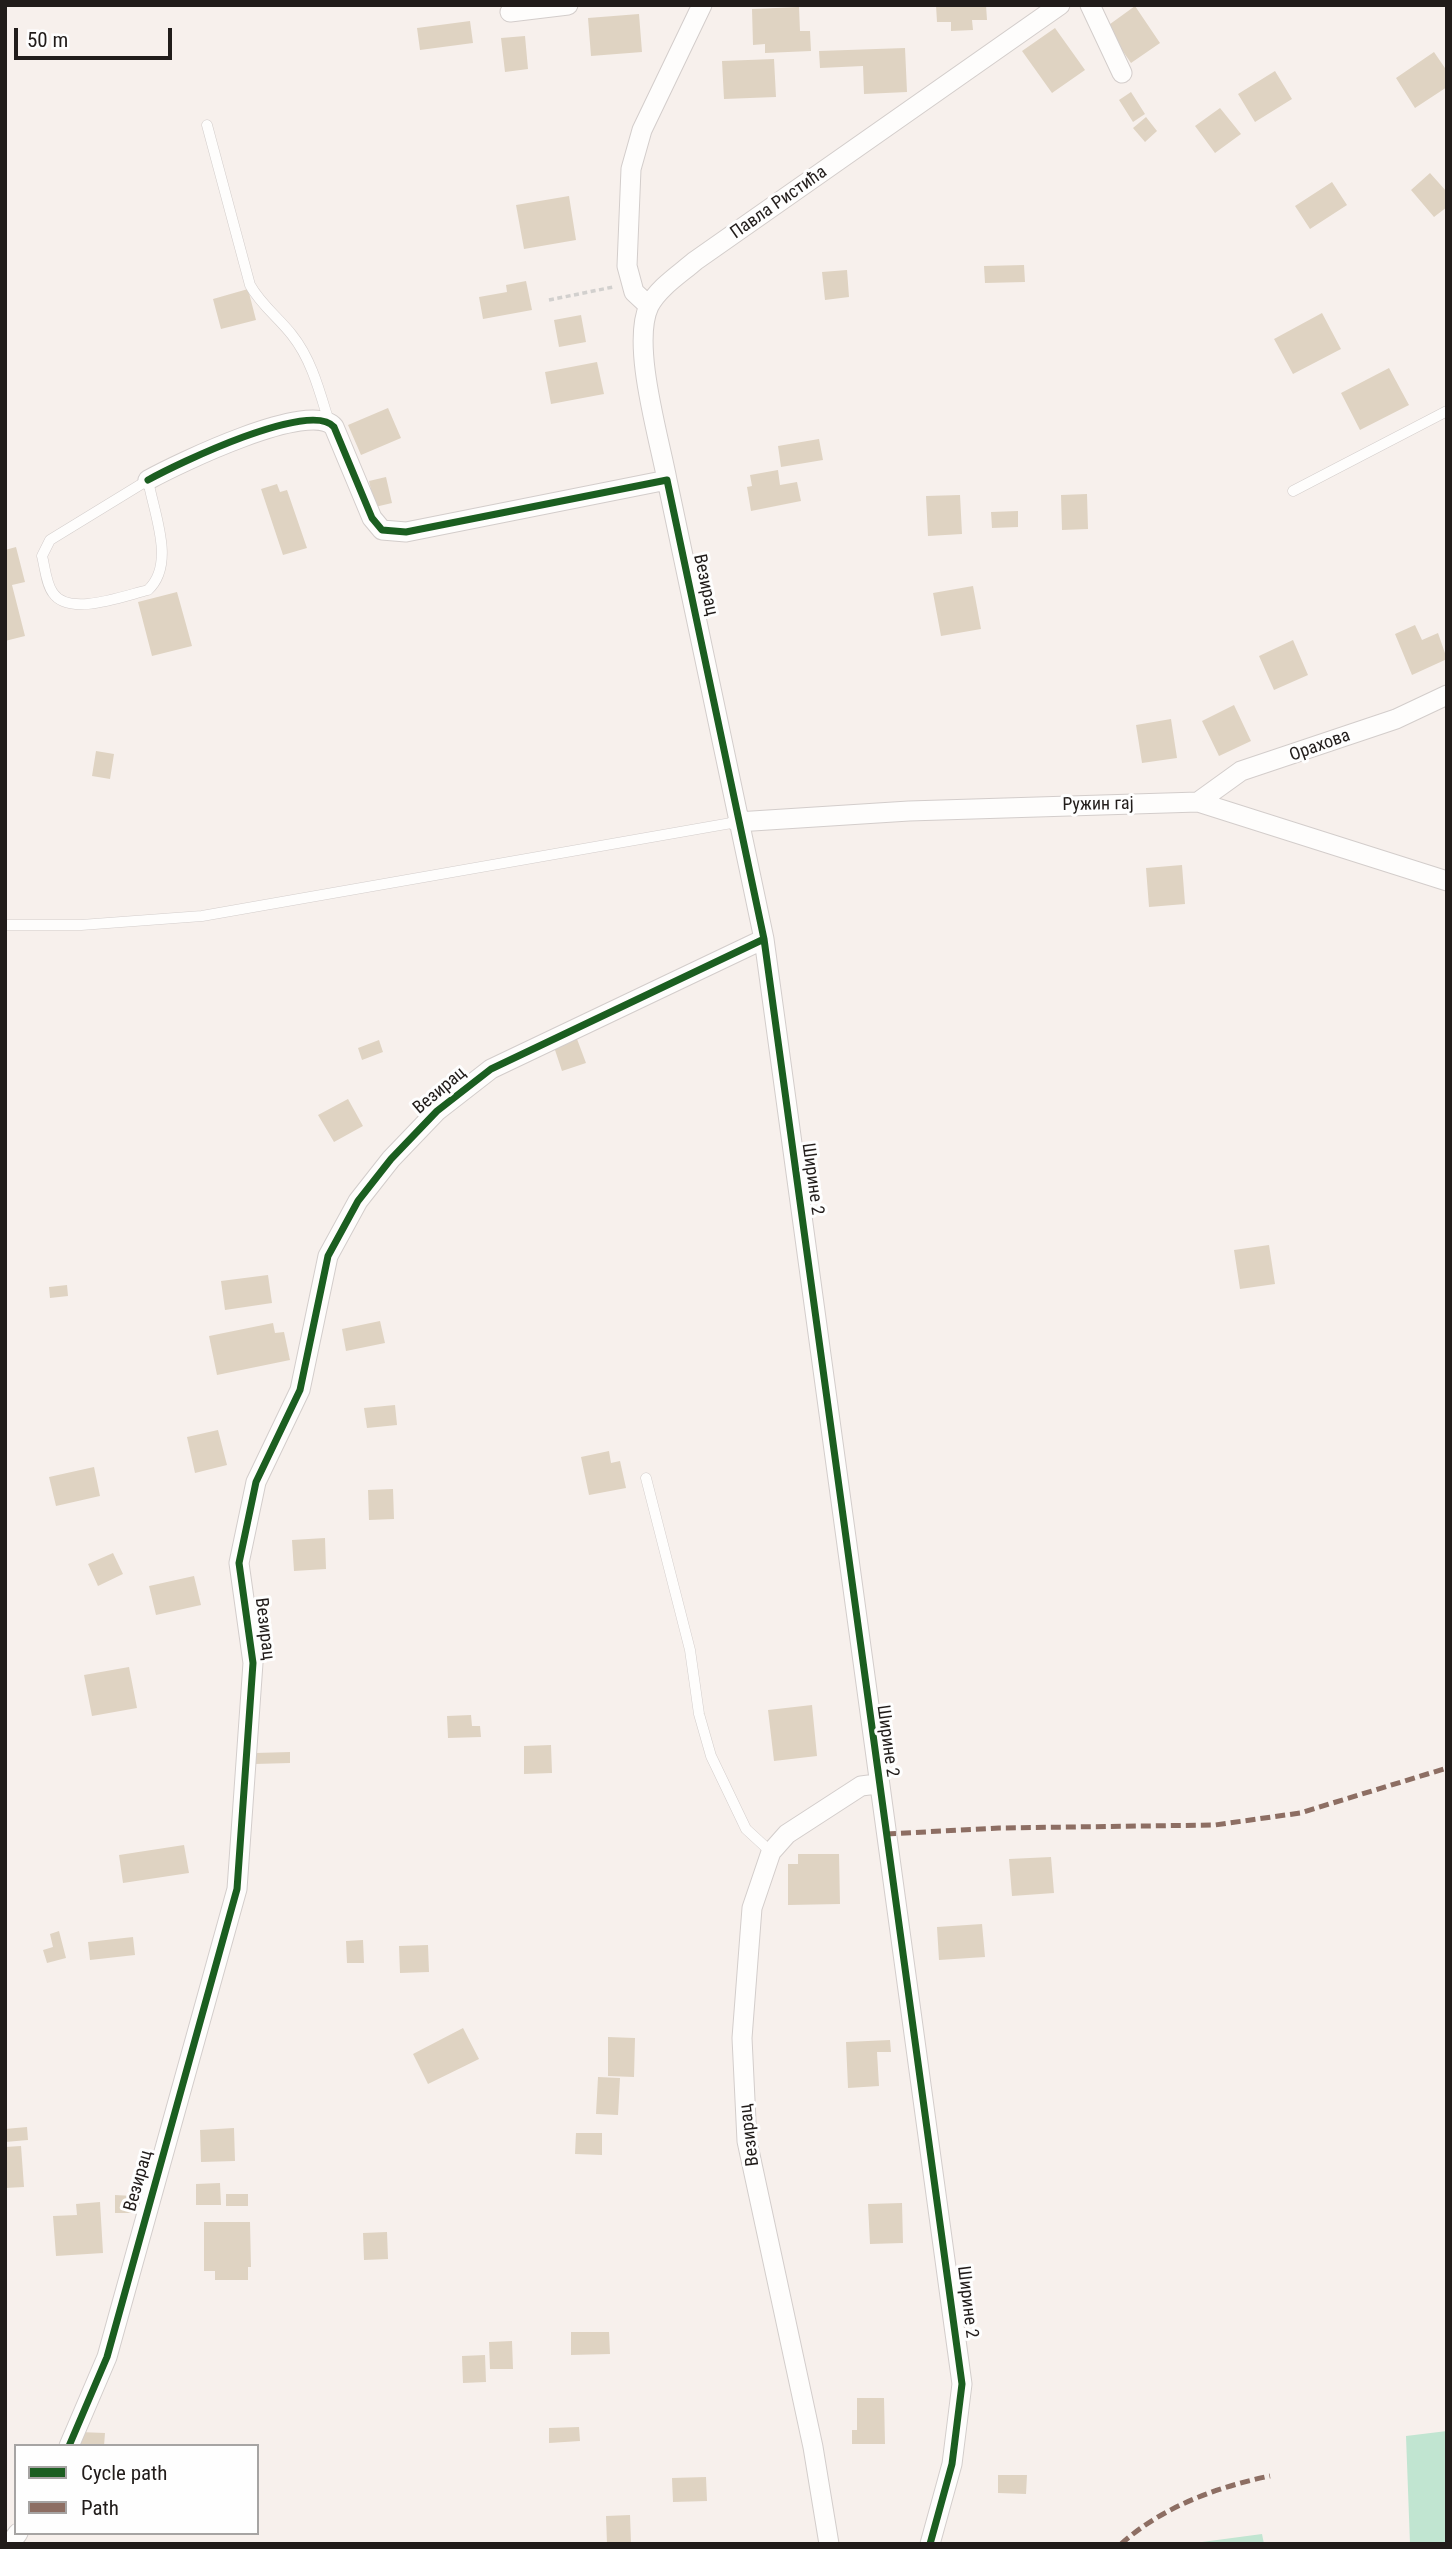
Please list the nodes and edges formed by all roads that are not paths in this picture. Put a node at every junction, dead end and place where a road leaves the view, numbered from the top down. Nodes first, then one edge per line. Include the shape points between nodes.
1 (568, 5) edge
2 (702, 5) edge
3 (1060, 5) edge
4 (1090, 5) edge
5 (510, 12) dead end
6 (1122, 74) dead end
7 (206, 125) dead end
8 (649, 306) junction
9 (1447, 411) edge
10 (329, 422) junction
11 (148, 480) junction
12 (667, 480) junction
13 (1293, 491) dead end
14 (1447, 695) edge
15 (1198, 802) junction
16 (737, 822) junction
17 (1447, 881) edge
18 (5, 925) edge
19 (764, 939) junction
20 (646, 1478) dead end
21 (877, 1784) junction
22 (771, 1852) junction
23 (70, 2444) edge
24 (829, 2544) edge
25 (930, 2544) edge

1 - 5 street
2 - 8 street via 642,130 631,169 627,254 631,284 639,300
3 - 8 street, Павла Ристића via 695,261
4 - 6 street
7 - 10 lane via 250,285 302,351
8 - 12 street via 642,329 644,359
9 - 13 lane
10 - 11 street via 314,418 288,423 190,458
10 - 12 street via 372,518 382,530 406,532
11 - 11 lane via 50,540 42,556 51,592 62,604 77,606 148,590 155,584 163,557
12 - 16 street, Везирац
14 - 15 street, Орахова via 1396,719 1241,771
15 - 16 street, Ружин гај
15 - 17 street, Ружин гај
16 - 18 lane via 202,916
16 - 19 street, Везирац
19 - 21 street, Ширине 2
19 - 23 street, Везирац via 491,1069 437,1111 391,1159 358,1202 328,1256 300,1390 256,1482 239,1563 253,1663 237,1889 107,2357
20 - 22 lane via 690,1650 699,1714 711,1756 746,1829
21 - 22 street, Везирац via 861,1786 787,1835
21 - 25 street, Ширине 2 via 925,2096 962,2384 953,2464
22 - 24 street, Везирац via 752,1908 742,2038 747,2141 813,2447

